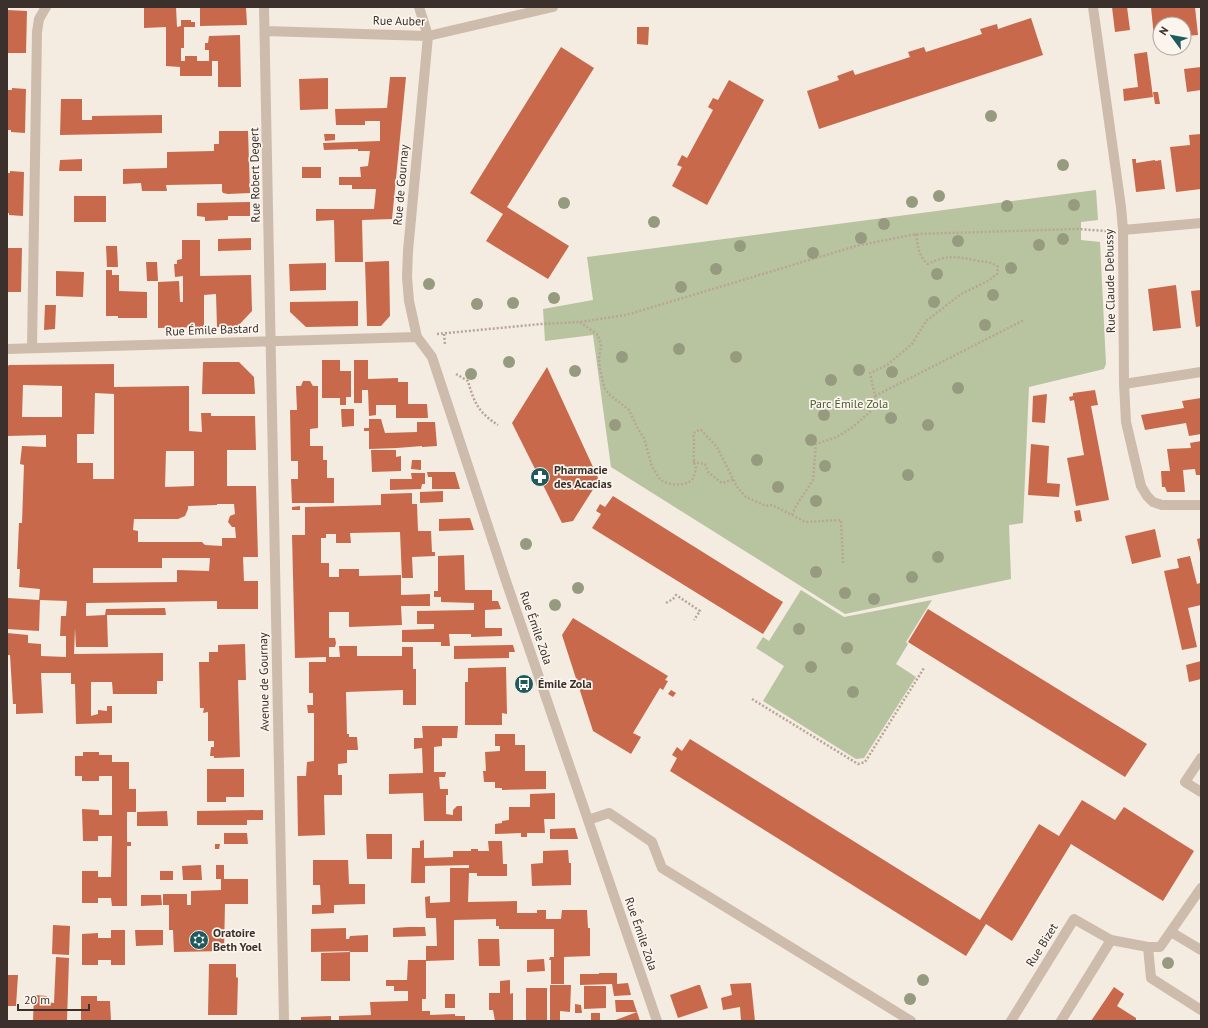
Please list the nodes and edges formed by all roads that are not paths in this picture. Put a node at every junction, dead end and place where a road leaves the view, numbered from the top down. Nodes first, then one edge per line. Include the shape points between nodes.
1 (46, 7) edge
2 (264, 7) edge
3 (419, 7) edge
4 (553, 7) edge
5 (1093, 7) edge
6 (265, 31) junction
7 (428, 36) junction
8 (1201, 223) edge
9 (1123, 230) junction
10 (417, 337) junction
11 (270, 342) junction
12 (32, 348) junction
13 (7, 349) edge
14 (1201, 372) edge
15 (1124, 384) junction
16 (1201, 505) edge
17 (1201, 758) edge
18 (1201, 792) edge
19 (588, 820) junction
20 (1201, 888) edge
21 (1171, 932) junction
22 (1111, 940) junction
23 (1148, 947) junction
24 (1201, 950) edge
25 (1201, 1010) edge
26 (284, 1021) edge
27 (657, 1021) edge
28 (911, 1021) edge
29 (1011, 1021) edge
30 (1061, 1021) edge

1 - 12 street via 39,19 37,32
2 - 6 street, Rue Robert Degert
3 - 7 street
4 - 7 street, Rue Auber
5 - 9 street, Rue Claude Debussy
6 - 7 street, Rue Auber
6 - 11 street, Rue Robert Degert
7 - 10 street, Rue de Gournay via 407,277
8 - 9 street
9 - 15 street, Rue Claude Debussy
10 - 11 street, Rue Émile Bastard
10 - 19 street, Rue Émile Zola via 432,357
11 - 12 street, Rue Émile Bastard
11 - 26 street, Avenue de Gournay
12 - 13 street, Rue Émile Bastard
14 - 15 street
15 - 16 street, Rue Claude Debussy via 1126,422 1141,486 1147,496 1162,505
17 - 18 street via 1185,782
19 - 27 street, Rue Émile Zola
19 - 28 street via 609,813 652,842 662,868
20 - 21 street
21 - 23 street via 1160,947
21 - 24 street
22 - 23 street
22 - 29 street, Rue Bizet via 1074,919
22 - 30 street
23 - 25 street via 1151,978

